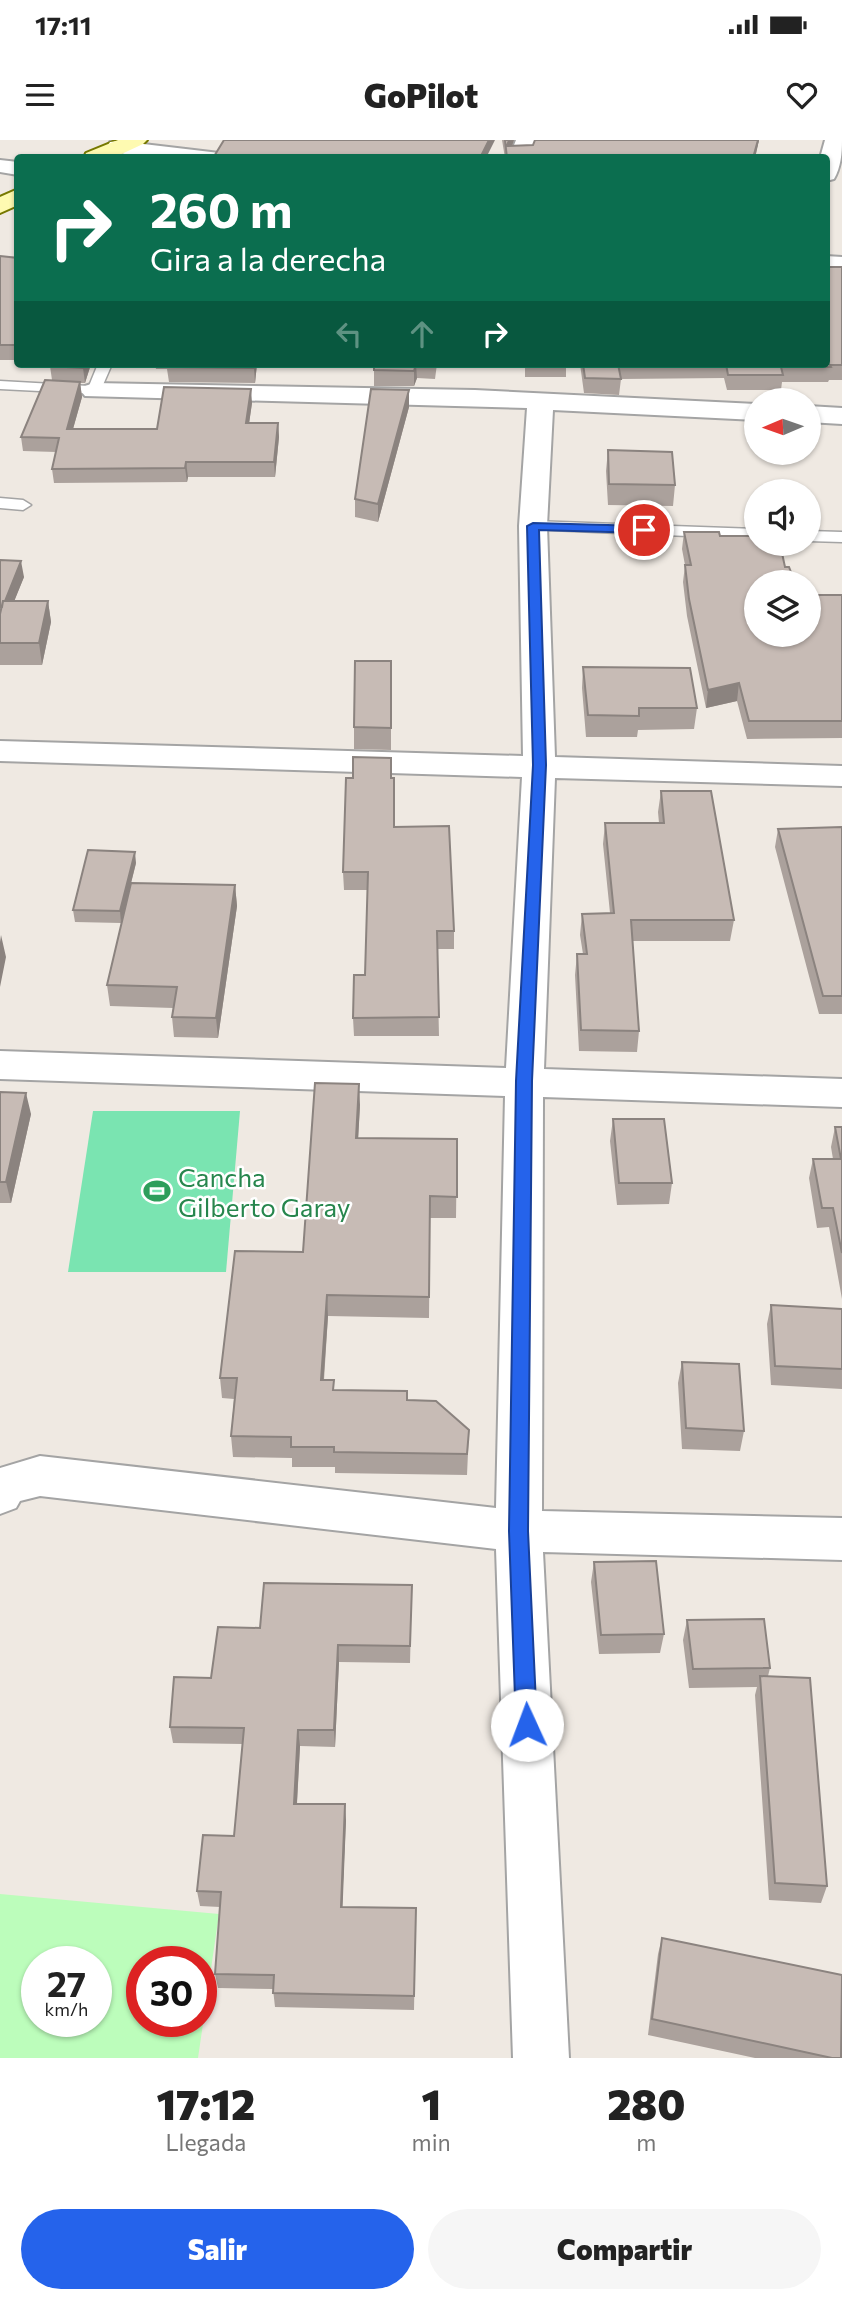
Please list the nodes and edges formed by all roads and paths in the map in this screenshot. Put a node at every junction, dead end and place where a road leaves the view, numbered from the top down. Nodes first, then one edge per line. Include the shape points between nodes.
1 (835, 140) edge
2 (127, 144) edge
3 (103, 154) edge
4 (187, 154) edge
5 (830, 159) edge
6 (103, 368) edge
7 (0, 385) edge
8 (94, 391) junction
9 (540, 402) junction
10 (744, 411) edge
11 (821, 415) edge
12 (842, 416) edge
13 (0, 503) edge
14 (23, 505) dead end
15 (533, 526) junction
16 (744, 534) edge
17 (821, 536) edge
18 (842, 537) edge
19 (0, 751) edge
20 (539, 765) junction
21 (842, 776) edge
22 (0, 1065) edge
23 (524, 1081) junction
24 (842, 1093) edge
25 (0, 1494) edge
26 (519, 1531) junction
27 (842, 1539) edge
28 (541, 2058) edge

1 - 5 street
2 - 3 street
2 - 4 street
6 - 8 lane
7 - 8 lane
8 - 9 street via 476,386
9 - 10 street
9 - 15 street
11 - 12 street
13 - 14 lane
15 - 16 lane
15 - 20 street
17 - 18 lane
19 - 20 street
20 - 21 street
20 - 23 street
22 - 23 street
23 - 24 street
23 - 26 street
25 - 26 street via 5,1486 40,1476
26 - 27 street
26 - 28 street

